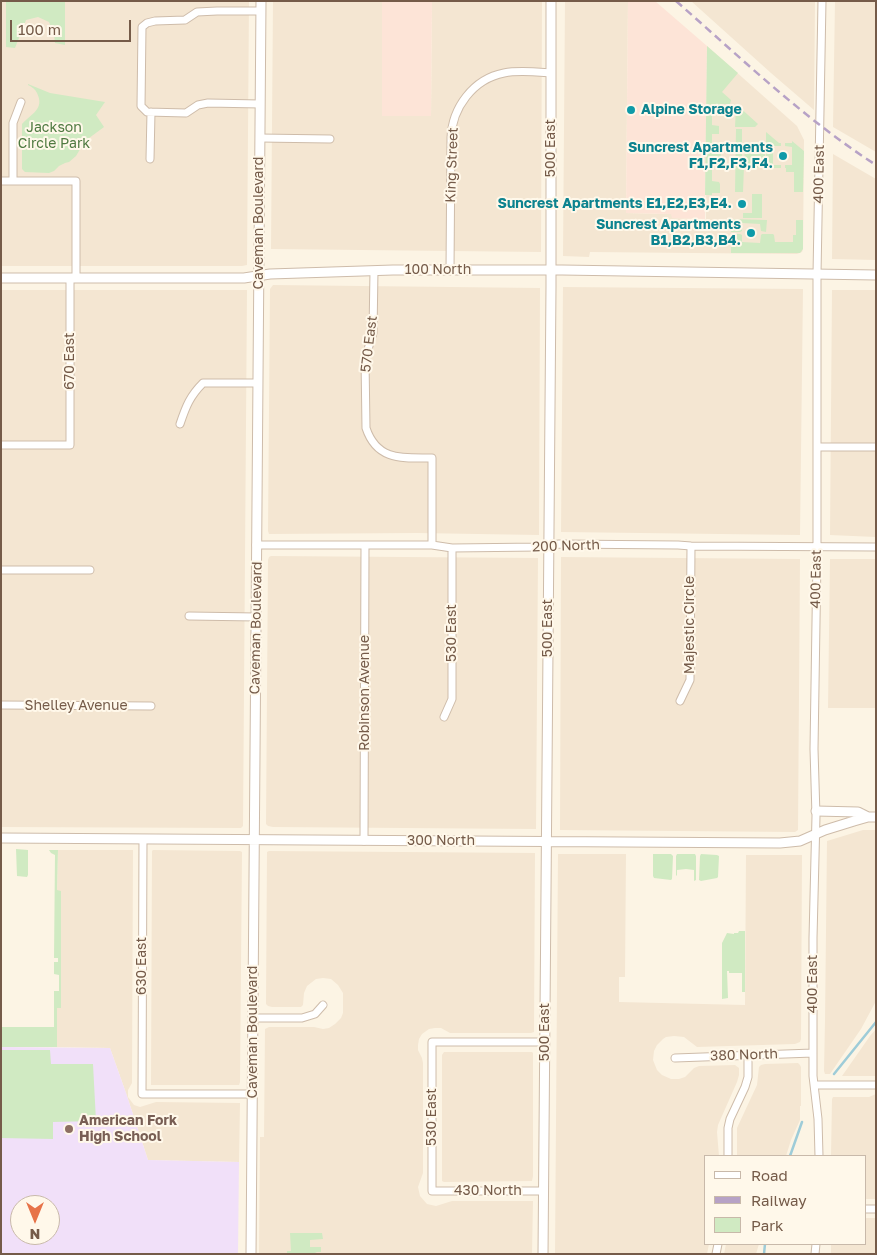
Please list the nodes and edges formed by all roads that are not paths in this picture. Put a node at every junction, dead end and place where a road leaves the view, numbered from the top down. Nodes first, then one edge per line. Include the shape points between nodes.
1 (551, 1) edge
2 (822, 1) edge
3 (261, 6) edge
4 (551, 73) junction
5 (21, 102) dead end
6 (260, 104) junction
7 (149, 112) junction
8 (260, 138) junction
9 (330, 138) dead end
10 (150, 159) dead end
11 (1, 181) edge
12 (13, 181) junction
13 (450, 270) junction
14 (374, 271) junction
15 (552, 271) junction
16 (817, 274) junction
17 (876, 274) edge
18 (259, 276) junction
19 (1, 278) edge
20 (73, 278) junction
21 (258, 383) junction
22 (180, 424) dead end
23 (1, 444) edge
24 (817, 446) junction
25 (876, 447) edge
26 (256, 545) junction
27 (365, 545) junction
28 (432, 545) junction
29 (549, 546) junction
30 (691, 546) junction
31 (816, 547) junction
32 (876, 547) edge
33 (452, 548) junction
34 (1, 570) edge
35 (90, 570) dead end
36 (189, 616) dead end
37 (256, 617) junction
38 (680, 701) dead end
39 (1, 706) edge
40 (151, 706) dead end
41 (444, 717) dead end
42 (816, 811) junction
43 (872, 817) edge
44 (815, 834) junction
45 (1, 838) edge
46 (143, 839) junction
47 (254, 840) junction
48 (364, 841) junction
49 (547, 842) junction
50 (323, 1005) dead end
51 (253, 1018) junction
52 (545, 1042) junction
53 (813, 1052) junction
54 (748, 1055) junction
55 (675, 1058) dead end
56 (814, 1084) junction
57 (876, 1085) edge
58 (252, 1094) junction
59 (728, 1155) edge
60 (818, 1155) edge
61 (432, 1191) joint
62 (544, 1192) junction
63 (251, 1254) edge
64 (543, 1254) edge

1 - 4 street, 500 East
2 - 16 street, 400 East
3 - 6 street, Caveman Boulevard
3 - 7 street via 197,12 185,20 147,22 142,27 141,106
4 - 13 street, King Street via 505,72 494,76 470,91 457,110 451,138
4 - 15 street, 500 East
5 - 12 street via 13,123
6 - 7 street via 208,103 186,113
6 - 8 street, Caveman Boulevard
7 - 10 street
8 - 9 street
8 - 18 street, Caveman Boulevard
11 - 12 street
12 - 20 street, 670 East via 76,181
13 - 14 street, 100 North
13 - 15 street, 100 North
14 - 18 street, 100 North
14 - 28 street, 570 East via 373,333 365,359 366,428 374,446 392,457 432,458
15 - 16 street, 100 North
15 - 29 street, 500 East
16 - 17 street, 100 North
16 - 24 street, 400 East
18 - 20 street, 100 North
18 - 21 street, Caveman Boulevard
19 - 20 street, 100 North
20 - 23 street, 670 East via 70,445
21 - 22 street via 203,383 193,393
21 - 26 street, Caveman Boulevard
24 - 25 street
24 - 31 street, 400 East
26 - 27 street, 200 North
26 - 37 street, Caveman Boulevard
27 - 28 street, 200 North
27 - 48 street, Robinson Avenue
28 - 33 street, 200 North
29 - 30 street, 200 North
29 - 33 street, 200 North
29 - 49 street, 500 East
30 - 31 street, 200 North
30 - 38 street, Majestic Circle via 690,680
31 - 32 street, 200 North
31 - 42 street, 400 East
33 - 41 street, 530 East via 452,699
34 - 35 street
36 - 37 street
37 - 47 street, Caveman Boulevard
39 - 40 street, Shelley Avenue
42 - 43 street via 858,812
42 - 44 street, 400 East
43 - 44 street, 300 North
44 - 49 street, 300 North via 800,841 780,843
44 - 53 street, 400 East
45 - 46 street, 300 North
46 - 47 street, 300 North
46 - 58 street, 630 East via 142,1094
47 - 48 street, 300 North
47 - 51 street, Caveman Boulevard
48 - 49 street, 300 North
49 - 52 street, 500 East
50 - 51 street via 315,1014 302,1018
51 - 58 street, Caveman Boulevard
52 - 61 street, 530 East via 432,1042
52 - 62 street, 500 East
53 - 54 street, 380 North
53 - 56 street, 400 East
54 - 55 street, 380 North
54 - 59 street via 748,1077 728,1128
56 - 57 street
56 - 60 street, 400 East
58 - 63 street, Caveman Boulevard
61 - 62 street, 430 North
62 - 64 street, 500 East

